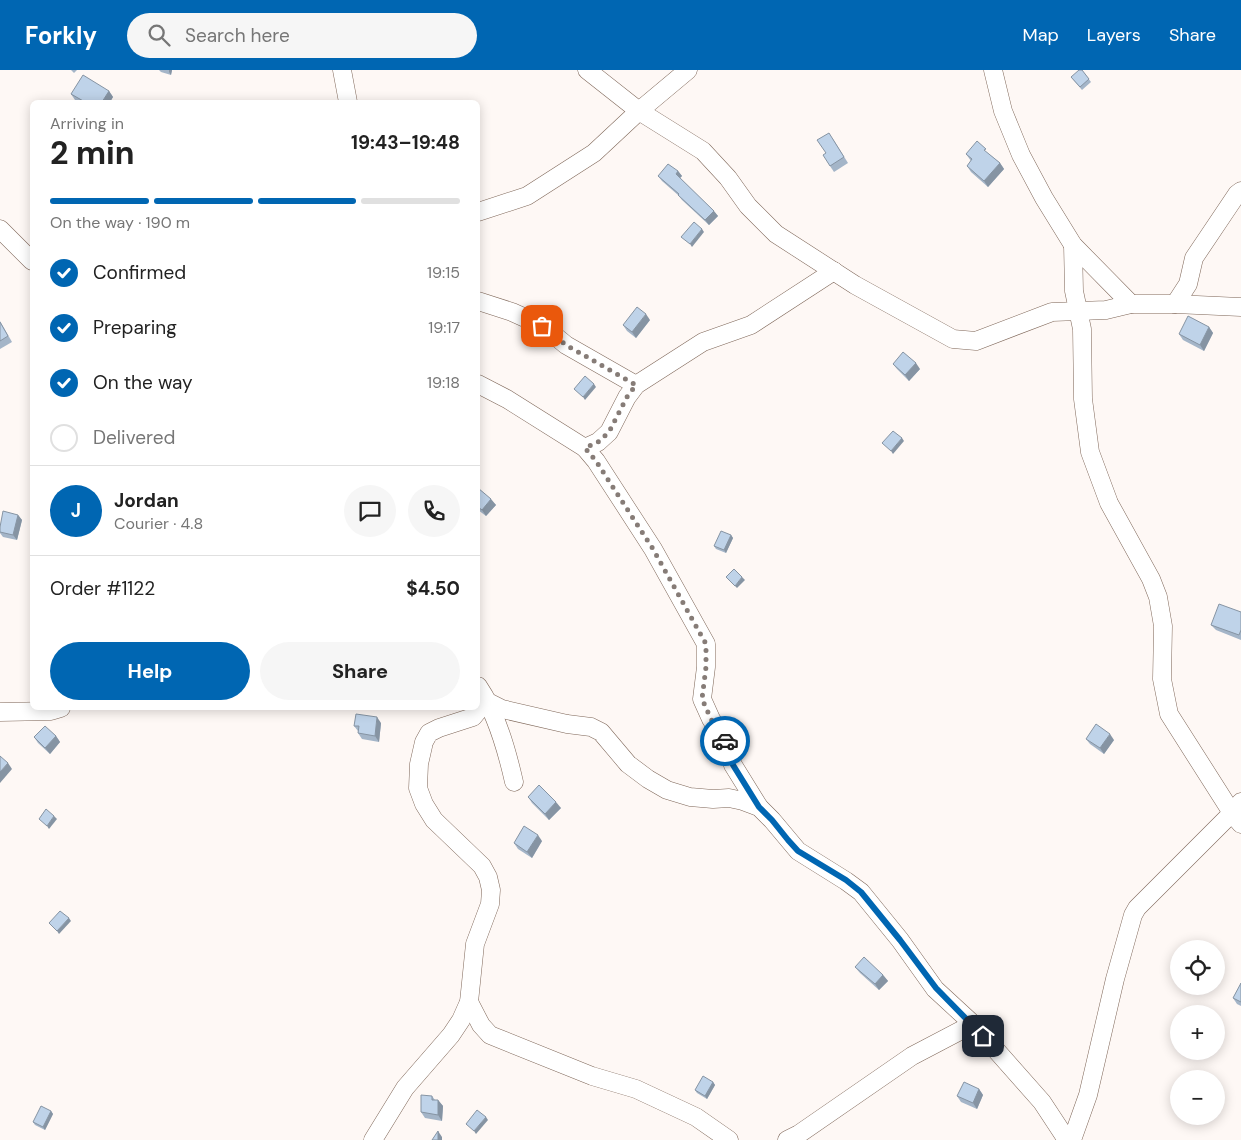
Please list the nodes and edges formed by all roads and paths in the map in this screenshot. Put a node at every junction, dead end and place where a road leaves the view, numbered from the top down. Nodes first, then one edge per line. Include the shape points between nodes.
1 (342, 70) edge
2 (356, 70) edge
3 (587, 70) edge
4 (688, 70) edge
5 (993, 70) edge
6 (348, 98) edge
7 (639, 111) junction
8 (1241, 191) edge
9 (480, 211) edge
10 (0, 229) edge
11 (1073, 245) junction
12 (30, 259) edge
13 (834, 271) junction
14 (480, 302) edge
15 (1132, 304) junction
16 (1175, 304) junction
17 (1241, 308) edge
18 (1079, 312) junction
19 (480, 385) edge
20 (636, 385) junction
21 (585, 448) junction
22 (482, 694) edge
23 (54, 710) edge
24 (476, 710) edge
25 (0, 712) edge
26 (514, 782) dead end
27 (759, 807) junction
28 (1238, 813) edge
29 (468, 1002) junction
30 (973, 1024) junction
31 (373, 1140) edge
32 (729, 1140) edge
33 (787, 1140) edge
34 (1067, 1140) edge
35 (1072, 1140) edge

1 - 6 street
2 - 6 street
3 - 7 street
4 - 7 street
5 - 11 street via 1003,111 1021,156
7 - 9 street via 594,153 535,191
7 - 13 street via 704,151 748,206 776,234
8 - 16 street via 1194,258 1188,284
10 - 12 street
11 - 15 street
11 - 18 street via 1074,291
13 - 18 street via 953,339 976,341 1052,312
13 - 20 street via 751,325 703,342
14 - 20 street via 542,326 566,345
15 - 16 street
15 - 18 street
16 - 17 street
18 - 28 street via 1082,399 1090,452 1109,503 1158,597 1163,626 1162,679 1169,714
19 - 21 street
20 - 21 street via 609,432
21 - 27 street via 653,549 706,644 702,699 724,738 733,765
22 - 26 street via 507,752
22 - 27 street via 502,709 601,732 628,764 667,790 690,797 729,798
23 - 25 street
24 - 29 street via 473,717 429,734 419,764 418,788 434,820 482,866 488,877 490,904 475,944
27 - 30 street via 798,851 861,892 932,984
28 - 35 street via 1133,915 1114,979 1088,1095
29 - 31 street via 451,1035 405,1088
29 - 32 street via 480,1025 490,1035 592,1076 636,1089 696,1117
30 - 33 street via 912,1056
30 - 34 street via 1042,1102

